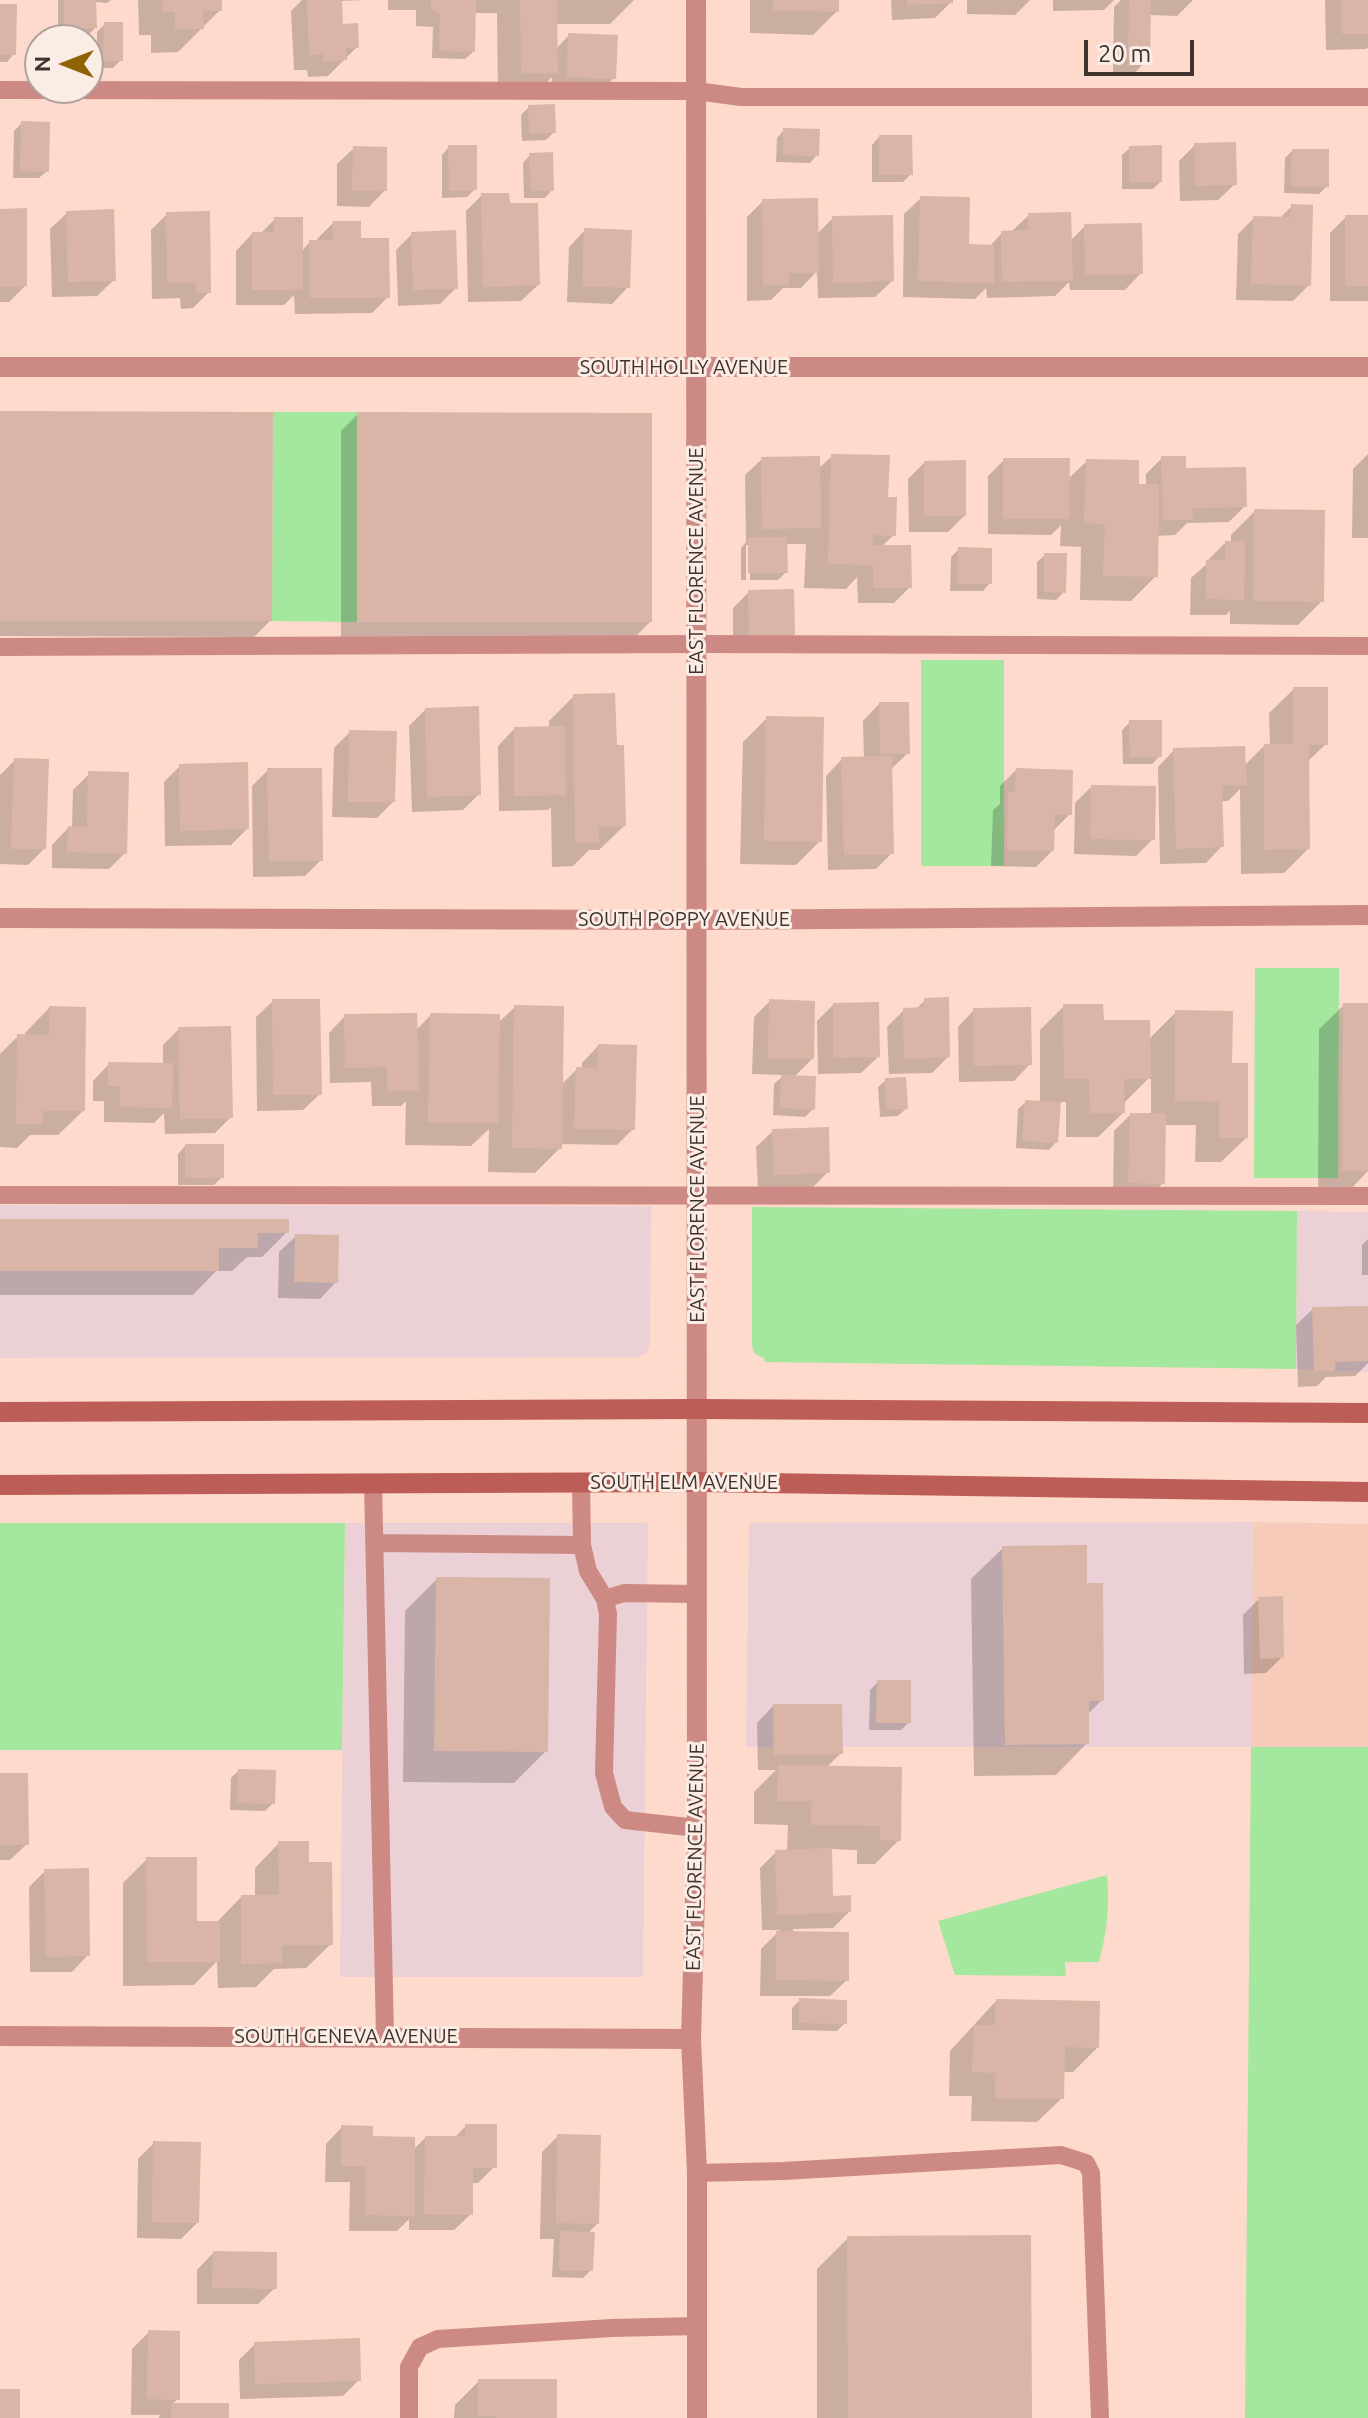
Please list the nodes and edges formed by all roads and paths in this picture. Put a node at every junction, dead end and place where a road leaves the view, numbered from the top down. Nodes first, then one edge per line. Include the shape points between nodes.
1 (696, 0) edge
2 (0, 90) edge
3 (696, 91) junction
4 (1368, 97) edge
5 (0, 367) edge
6 (696, 367) junction
7 (1368, 367) edge
8 (696, 644) junction
9 (1368, 646) edge
10 (0, 647) edge
11 (1368, 915) edge
12 (0, 918) edge
13 (696, 920) junction
14 (0, 1195) edge
15 (696, 1196) junction
16 (1368, 1196) edge
17 (697, 1409) junction
18 (0, 1412) edge
19 (1368, 1413) edge
20 (581, 1482) junction
21 (697, 1482) junction
22 (373, 1483) junction
23 (0, 1485) edge
24 (1368, 1492) edge
25 (375, 1543) junction
26 (582, 1545) junction
27 (697, 1594) junction
28 (605, 1599) junction
29 (697, 1828) junction
30 (0, 2036) edge
31 (385, 2036) junction
32 (691, 2039) junction
33 (697, 2173) junction
34 (697, 2326) junction
35 (409, 2418) edge
36 (697, 2418) edge
37 (1100, 2418) edge

1 - 3 street, EAST FLORENCE AVENUE
2 - 3 lane
3 - 4 lane via 741,97
3 - 6 street, EAST FLORENCE AVENUE
5 - 6 street, SOUTH HOLLY AVENUE
6 - 7 street, SOUTH HOLLY AVENUE
6 - 8 street, EAST FLORENCE AVENUE
8 - 9 lane
8 - 10 lane
8 - 13 street, EAST FLORENCE AVENUE
11 - 13 street, SOUTH POPPY AVENUE
12 - 13 street, SOUTH POPPY AVENUE
13 - 15 street, EAST FLORENCE AVENUE
14 - 15 lane
15 - 16 lane
15 - 17 street, EAST FLORENCE AVENUE
17 - 18 main road
17 - 19 main road
17 - 21 street, EAST FLORENCE AVENUE
20 - 21 main road, SOUTH ELM AVENUE
20 - 22 main road, SOUTH ELM AVENUE
20 - 26 lane
21 - 24 main road, SOUTH ELM AVENUE
21 - 27 street, EAST FLORENCE AVENUE
22 - 23 main road, SOUTH ELM AVENUE
22 - 25 lane
25 - 26 lane
25 - 31 lane
26 - 28 lane via 588,1571
27 - 28 lane via 624,1593
27 - 29 street, EAST FLORENCE AVENUE
28 - 29 lane via 604,1773 613,1807 625,1820
29 - 32 street, EAST FLORENCE AVENUE
30 - 31 street, SOUTH GENEVA AVENUE
31 - 32 street, SOUTH GENEVA AVENUE
32 - 33 street, EAST FLORENCE AVENUE
33 - 34 street, EAST FLORENCE AVENUE
33 - 37 lane via 1061,2155 1086,2163 1091,2173
34 - 35 lane via 438,2339 420,2347 409,2367
34 - 36 street, EAST FLORENCE AVENUE

